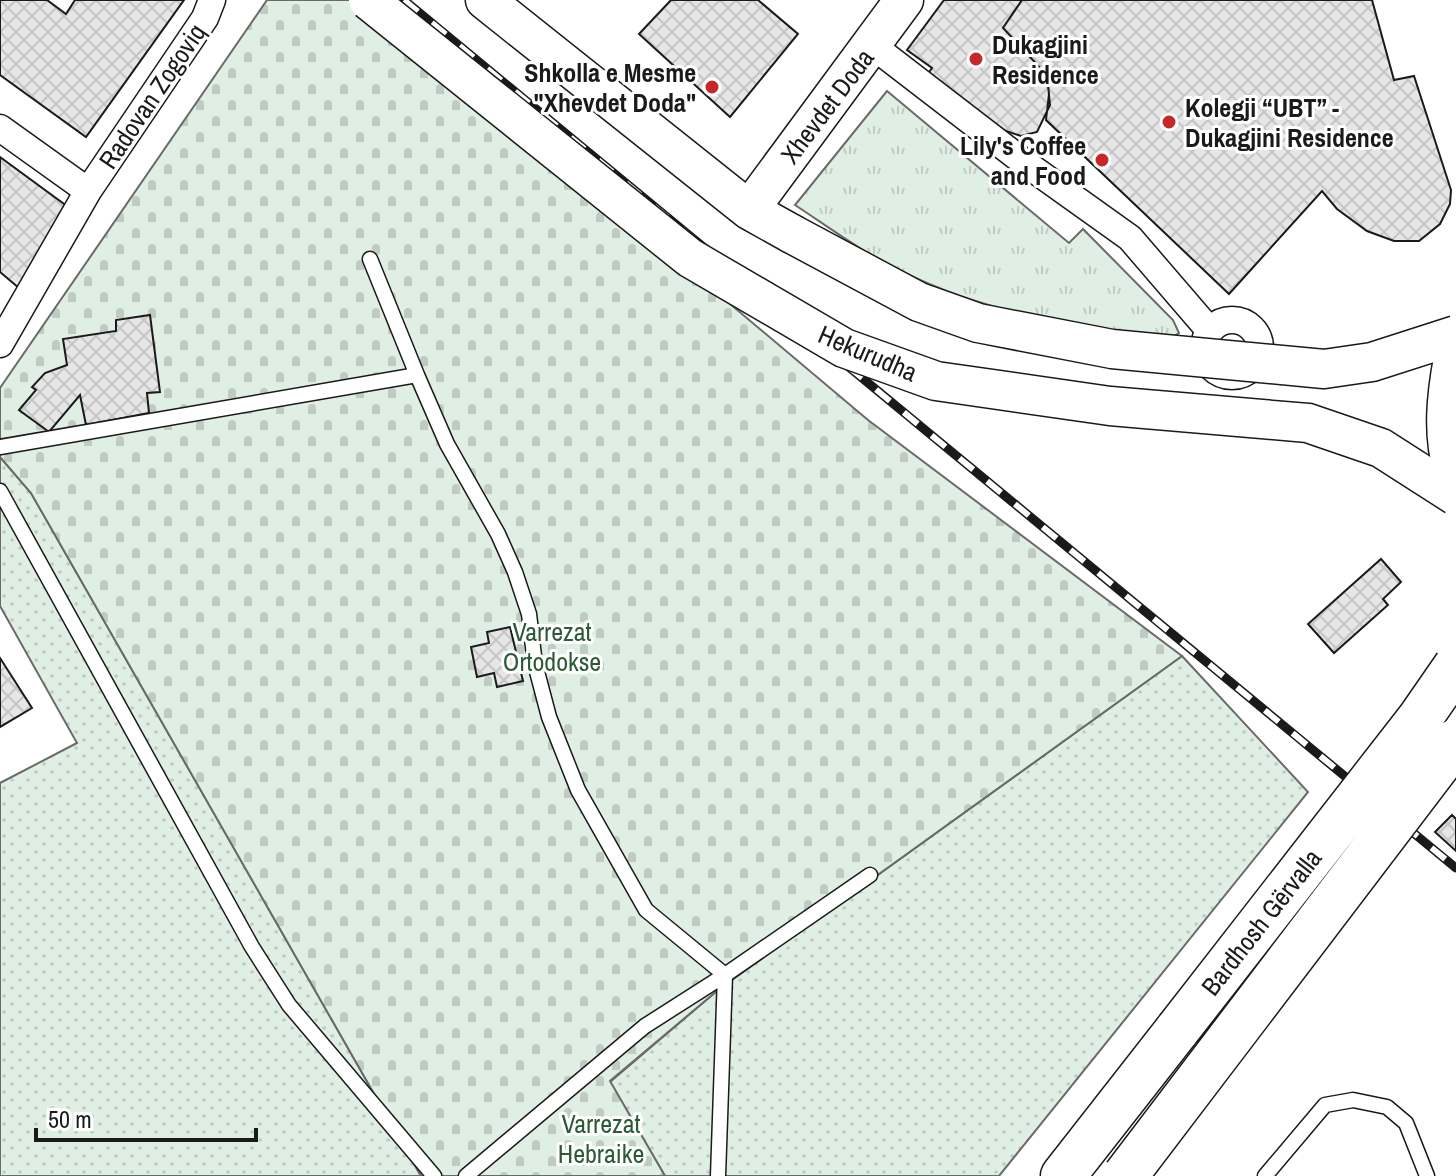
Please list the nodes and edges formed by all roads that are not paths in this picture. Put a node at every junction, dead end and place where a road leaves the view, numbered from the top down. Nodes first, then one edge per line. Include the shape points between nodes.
1 (212, 0) edge
2 (368, 0) edge
3 (485, 0) edge
4 (904, 0) edge
5 (873, 46) junction
6 (0, 128) edge
7 (88, 191) junction
8 (749, 210) junction
9 (370, 259) dead end
10 (1210, 331) junction
11 (1456, 335) edge
12 (0, 344) edge
13 (1260, 353) junction
14 (1456, 360) edge
15 (417, 375) junction
16 (0, 447) edge
17 (1456, 471) edge
18 (0, 491) edge
19 (1456, 496) edge
20 (1456, 666) edge
21 (1456, 741) edge
22 (870, 875) dead end
23 (725, 975) junction
24 (434, 1176) edge
25 (466, 1176) edge
26 (718, 1176) edge
27 (1063, 1176) edge
28 (1125, 1176) edge
29 (1265, 1176) edge
30 (1427, 1176) edge

1 - 7 street, Radovan Zogoviq
2 - 19 main road, Hekurudha, bridge via 690,258 844,348 936,381 1110,406 1308,423 1381,448
3 - 8 main road
4 - 5 main road, Xhevdet Doda
5 - 8 main road, Xhevdet Doda
5 - 10 street via 1130,238
6 - 7 street, Radovan Zogoviq
7 - 12 street, Radovan Zogoviq
8 - 11 main road, bridge via 919,302 978,323 1112,349 1324,369 1372,362
9 - 15 lane
10 - 13 street via 1225,321 1243,322 1256,335
10 - 13 street via 1204,348 1217,372 1243,374
13 - 14 street via 1367,347 1445,354
14 - 17 highway, bridge via 1449,402
15 - 16 lane
15 - 23 lane via 515,572 529,614 549,717 578,790 646,910
18 - 24 lane via 252,947 298,1016
20 - 27 highway, Bardhosh Gërvalla, bridge
21 - 28 highway, Bardhosh Gërvalla, bridge
22 - 23 lane
23 - 25 lane via 645,1026
23 - 26 lane
29 - 30 lane via 1325,1105 1353,1100 1387,1107 1406,1123

